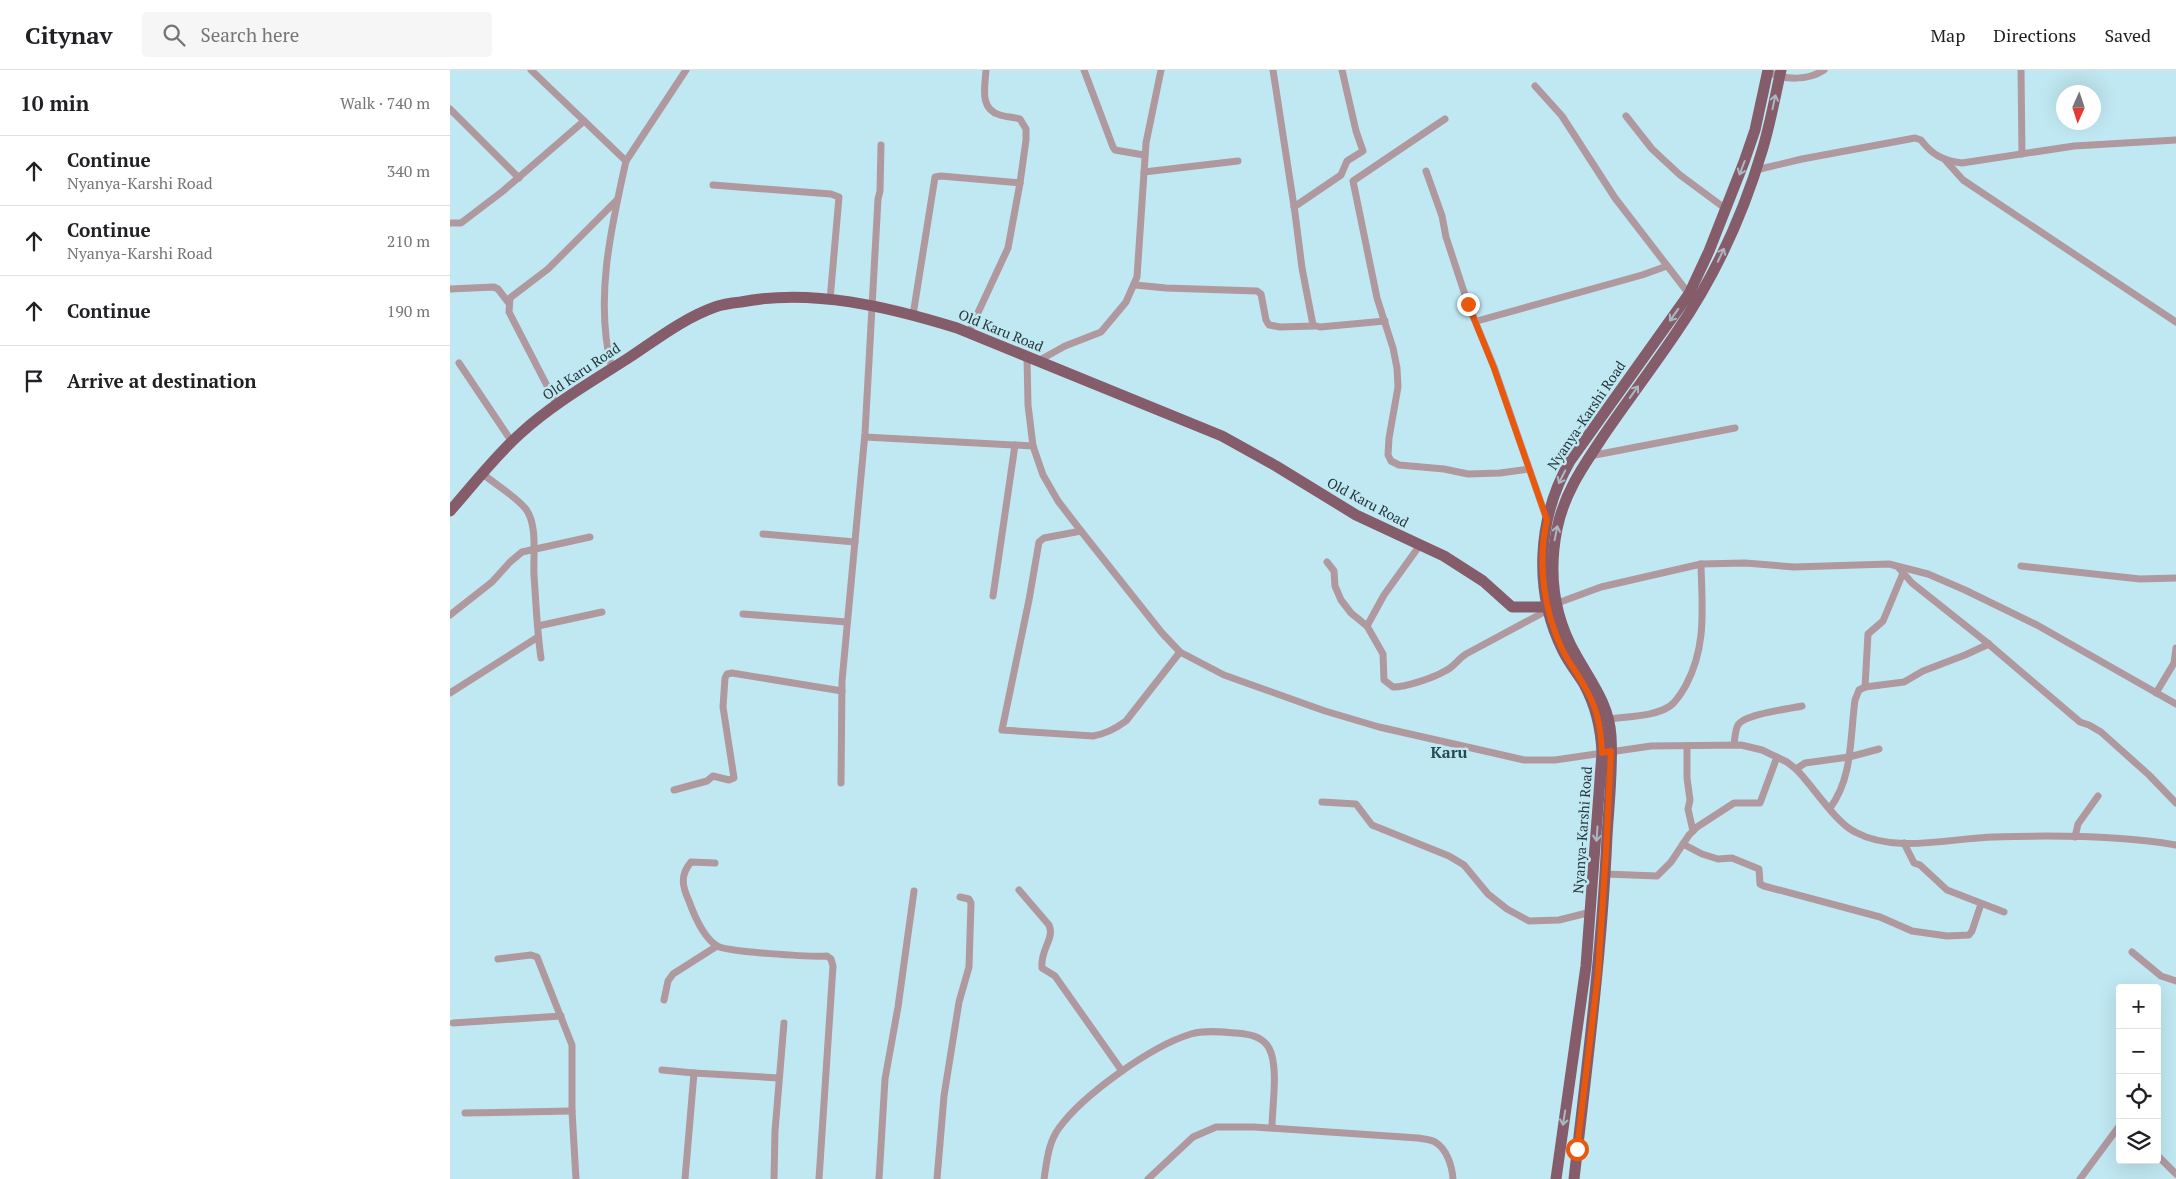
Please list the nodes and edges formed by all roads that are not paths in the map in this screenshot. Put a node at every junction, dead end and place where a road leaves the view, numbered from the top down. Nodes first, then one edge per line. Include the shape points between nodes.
1 (531, 70) edge
2 (686, 70) edge
3 (986, 70) edge
4 (1084, 70) edge
5 (1161, 70) edge
6 (1273, 70) edge
7 (1342, 70) edge
8 (1824, 70) edge
9 (2021, 70) edge
10 (1768, 71) edge
11 (1780, 74) edge
12 (1535, 86) dead end
13 (450, 109) edge
14 (1626, 116) dead end
15 (1444, 120) dead end
16 (584, 121) junction
17 (2176, 140) edge
18 (881, 146) dead end
19 (2022, 154) junction
20 (1144, 155) junction
21 (626, 161) junction
22 (1238, 161) dead end
23 (1946, 161) junction
24 (1756, 170) junction
25 (1426, 171) dead end
26 (1144, 172) junction
27 (519, 178) junction
28 (1020, 183) junction
29 (713, 185) dead end
30 (618, 199) junction
31 (1294, 207) junction
32 (1726, 210) junction
33 (450, 223) edge
34 (1668, 266) junction
35 (1135, 284) junction
36 (450, 289) edge
37 (1689, 294) junction
38 (830, 300) junction
39 (508, 302) junction
40 (873, 307) junction
41 (913, 314) junction
42 (1477, 321) junction
43 (1385, 322) junction
44 (2176, 322) edge
45 (1314, 326) junction
46 (969, 332) junction
47 (1032, 359) junction
48 (459, 363) dead end
49 (612, 369) junction
50 (557, 405) junction
51 (1735, 428) dead end
52 (865, 437) junction
53 (512, 442) junction
54 (1015, 445) junction
55 (1033, 446) junction
56 (1590, 456) junction
57 (1529, 469) junction
58 (483, 474) junction
59 (450, 511) edge
60 (1547, 520) junction
61 (1081, 531) junction
62 (763, 534) dead end
63 (590, 537) dead end
64 (855, 542) junction
65 (1420, 545) junction
66 (534, 550) junction
67 (1327, 562) dead end
68 (1700, 564) junction
69 (1897, 566) junction
70 (2021, 566) dead end
71 (1903, 573) junction
72 (2176, 578) edge
73 (992, 596) dead end
74 (1550, 607) junction
75 (602, 612) dead end
76 (743, 614) dead end
77 (450, 615) edge
78 (847, 622) junction
79 (538, 626) junction
80 (1367, 626) junction
81 (538, 637) junction
82 (1989, 644) junction
83 (2176, 648) edge
84 (1180, 652) junction
85 (541, 658) dead end
86 (1865, 687) junction
87 (842, 691) junction
88 (450, 693) edge
89 (2156, 693) junction
90 (2176, 704) edge
91 (1802, 706) dead end
92 (1609, 719) junction
93 (1734, 744) junction
94 (1686, 746) junction
95 (1879, 749) dead end
96 (1607, 752) junction
97 (1777, 757) junction
98 (1849, 757) junction
99 (1796, 769) junction
100 (841, 783) dead end
101 (674, 790) dead end
102 (2098, 796) dead end
103 (1322, 802) dead end
104 (2176, 803) edge
105 (1830, 808) junction
106 (1693, 831) junction
107 (2075, 837) junction
108 (1904, 843) junction
109 (1683, 844) junction
110 (2176, 845) edge
111 (715, 863) dead end
112 (1605, 874) junction
113 (1020, 890) dead end
114 (914, 891) dead end
115 (960, 897) dead end
116 (1981, 904) junction
117 (1591, 912) junction
118 (2004, 912) dead end
119 (717, 946) junction
120 (2132, 952) dead end
121 (498, 959) dead end
122 (2176, 981) edge
123 (664, 1000) dead end
124 (561, 1016) junction
125 (452, 1022) dead end
126 (784, 1023) dead end
127 (662, 1070) dead end
128 (1122, 1071) junction
129 (694, 1073) junction
130 (779, 1078) junction
131 (572, 1111) junction
132 (465, 1113) dead end
133 (1272, 1128) junction
134 (2116, 1130) edge
135 (2161, 1159) edge
136 (2176, 1174) edge
137 (576, 1179) edge
138 (685, 1179) edge
139 (774, 1179) edge
140 (819, 1179) edge
141 (879, 1179) edge
142 (937, 1179) edge
143 (1044, 1179) edge
144 (1148, 1179) edge
145 (1453, 1179) edge
146 (1556, 1179) edge
147 (1574, 1179) edge
148 (2080, 1179) edge

1 - 16 street
2 - 21 street
3 - 28 street via 984,98 989,110 1020,119 1026,129
4 - 20 street via 1113,148
5 - 20 street
6 - 31 street
7 - 31 street via 1363,151 1347,161 1341,175
8 - 11 street via 1809,77
9 - 19 street
10 - 11 street
10 -> 32 main road, Nyanya-Karshi Road via 1755,130
24 -> 11 main road, Nyanya-Karshi Road
12 - 34 street via 1562,116 1616,198
13 - 27 street
14 - 32 street via 1652,149
15 - 43 street via 1353,181
16 - 21 street
16 - 27 street
17 - 19 street via 2074,146
18 - 40 street
19 - 23 street via 1962,163
20 - 26 street
21 - 30 street
22 - 26 street
23 - 24 street via 1915,138
23 - 44 street via 1963,180
56 -> 24 main road, Nyanya-Karshi Road via 1700,296 1742,209
25 - 42 street
26 - 35 street
27 - 33 street via 461,224
28 - 41 street via 935,177
28 - 46 street via 1008,248
29 - 38 street via 839,197
30 - 39 street via 548,268
30 - 49 street via 611,228 604,317 606,347
31 - 45 street
32 - 37 main road, Nyanya-Karshi Road
34 - 37 street
34 - 42 street
35 - 45 street via 1257,291 1261,294 1266,320 1270,324 1280,327
35 - 47 street via 1126,302 1101,332
36 - 39 street via 494,287
37 -> 60 main road, Nyanya-Karshi Road via 1570,461 1559,480
38 - 40 main road, Old Karu Road
38 - 49 main road, Old Karu Road via 758,298 716,306
39 - 50 street via 509,312
40 - 41 main road, Old Karu Road
40 - 52 street
41 - 46 main road, Old Karu Road
42 - 57 street
43 - 45 street
43 - 57 street via 1398,379 1389,438 1391,461 1399,465 1468,474
46 - 47 main road, Old Karu Road
47 - 55 street via 1028,405
47 - 65 main road, Old Karu Road via 1222,436 1356,515
48 - 53 street
49 - 50 main road, Old Karu Road
50 - 53 main road, Old Karu Road
51 - 56 street
52 - 54 street
52 - 64 street
53 - 58 main road, Old Karu Road
54 - 55 street
54 - 73 street
55 - 61 street via 1043,475
74 -> 56 main road, Nyanya-Karshi Road via 1557,526 1574,480
57 - 60 street
58 - 59 main road, Old Karu Road
58 - 66 street via 525,508 530,518
60 - 74 main road, Nyanya-Karshi Road via 1544,588
61 - 84 street via 1156,627
61 - 84 street via 1038,542 1002,730 1093,736 1116,729 1126,721
62 - 64 street
63 - 66 street
64 - 78 street
65 - 74 main road, Old Karu Road via 1483,581 1512,607
65 - 80 street via 1384,595
66 - 77 street via 515,557 492,582
66 - 79 street
67 - 80 street via 1334,572 1341,600
68 - 69 street
68 - 74 street via 1601,587
68 - 92 street via 1702,634 1696,666 1682,694 1658,712
69 - 71 street
69 - 89 street via 1928,574 2019,616
70 - 72 street via 2140,579
71 - 82 street via 1939,606
71 - 86 street via 1883,621 1868,634
74 - 80 street via 1460,657 1446,671 1397,687 1389,686 1384,680 1383,654
74 - 92 main road, Nyanya-Karshi Road via 1591,679
74 - 96 main road, Nyanya-Karshi Road via 1553,628 1563,651 1594,704
75 - 79 street
76 - 78 street
78 - 87 street
79 - 81 street
81 - 85 street
81 - 88 street
82 - 86 street via 1923,670 1904,682
82 - 104 street via 2080,722 2101,732
83 - 89 street via 2174,663
84 - 96 street via 1224,675 1379,727 1524,760 1555,760
86 - 98 street via 1859,690 1855,700
87 - 100 street
87 - 101 street via 732,672 727,674 723,707 734,778 713,776 708,781
89 - 90 street
91 - 93 street via 1743,721 1738,726
92 - 96 main road, Nyanya-Karshi Road
93 - 94 street
93 - 97 street
94 - 96 street via 1650,746
94 - 106 street via 1688,809
95 - 98 street
96 - 112 main road, Nyanya-Karshi Road
96 -> 117 main road, Nyanya-Karshi Road
97 - 99 street
97 - 106 street via 1760,803 1734,803
98 - 99 street via 1805,763
98 - 105 street via 1840,795
99 - 105 street
102 - 107 street via 2078,824
103 - 117 street via 1356,804 1372,825 1449,856 1464,865 1488,894 1529,921 1559,920
105 - 108 street via 1854,832 1878,840
106 - 109 street
107 - 108 street via 1994,837
107 - 110 street via 2148,840
108 - 116 street via 1914,863 1947,890
109 - 112 street via 1657,876
109 - 116 street via 1702,854 1718,859 1732,858 1758,869 1760,884 1764,886 1880,918 1912,931 1947,936 1969,935
111 - 119 street via 691,862 684,870 683,880 685,893 707,938
112 - 147 main road, Nyanya-Karshi Road via 1598,974
113 - 128 street via 1052,931 1043,949 1042,968 1055,976
114 - 141 street via 885,1079
115 - 142 street via 969,899 971,903 971,951 944,1096
116 - 118 street
117 -> 146 main road, Nyanya-Karshi Road via 1575,1054
119 - 123 street via 673,974
119 - 140 street via 827,956 831,959
120 - 122 street via 2161,976
121 - 124 street via 537,957
124 - 125 street
124 - 131 street via 572,1045
126 - 130 street
127 - 129 street
128 - 133 street via 1169,1042 1193,1034 1251,1034 1268,1047 1273,1059
128 - 143 street via 1076,1108 1059,1128 1049,1150
129 - 130 street
129 - 138 street
130 - 139 street
131 - 132 street
131 - 137 street
133 - 144 street via 1216,1127 1193,1137
133 - 145 street via 1418,1138 1435,1142 1445,1152
134 - 148 street
135 - 136 street

